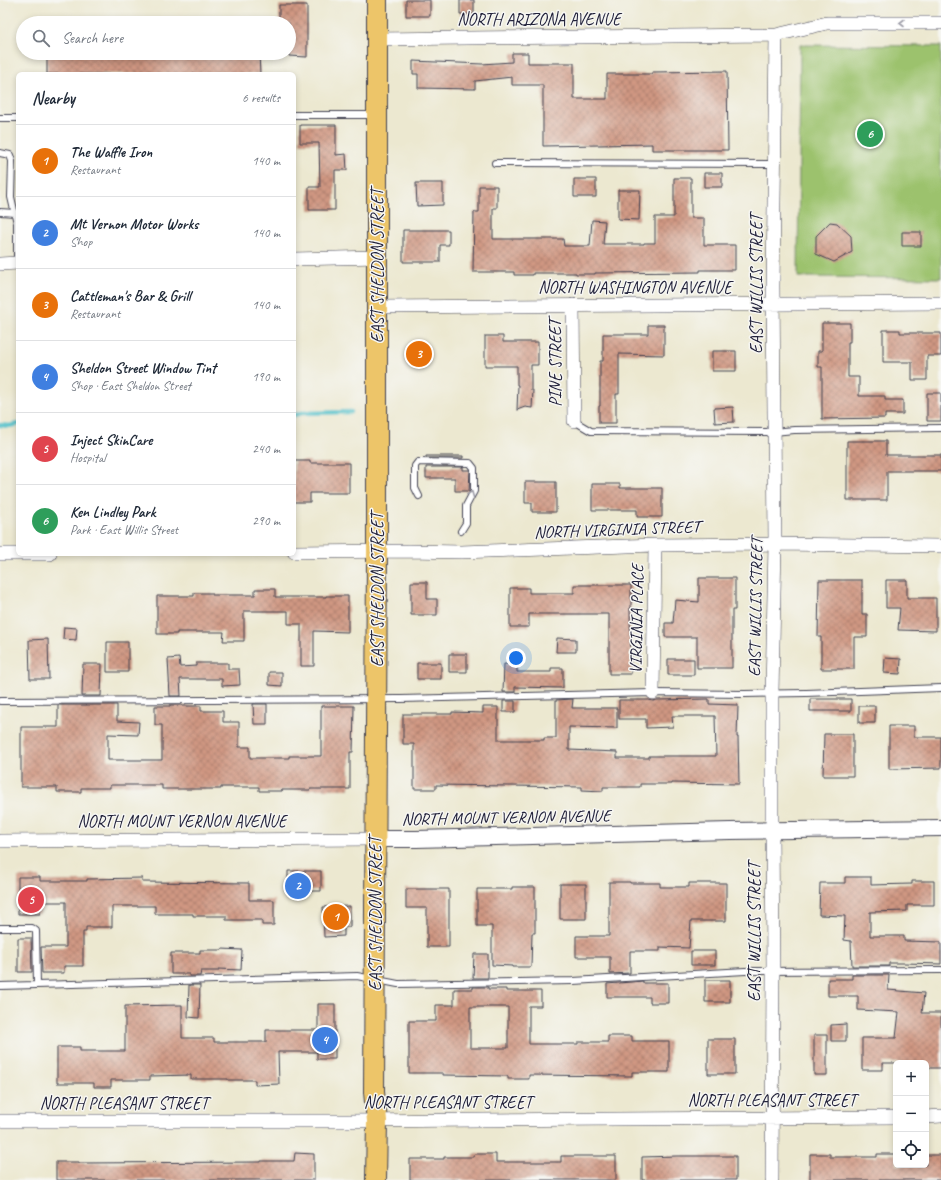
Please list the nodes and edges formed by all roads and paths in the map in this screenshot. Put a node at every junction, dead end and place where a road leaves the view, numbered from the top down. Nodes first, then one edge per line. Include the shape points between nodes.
1 (377, 0) edge
2 (941, 23) edge
3 (776, 36) junction
4 (376, 38) junction
5 (377, 114) junction
6 (296, 115) edge
7 (0, 118) edge
8 (16, 118) edge
9 (0, 153) edge
10 (495, 164) dead end
11 (775, 164) junction
12 (0, 212) edge
13 (15, 213) junction
14 (16, 223) edge
15 (378, 257) junction
16 (296, 259) edge
17 (0, 264) edge
18 (16, 264) edge
19 (941, 303) edge
20 (774, 304) junction
21 (573, 305) junction
22 (378, 307) junction
23 (574, 421) joint
24 (941, 428) edge
25 (774, 432) junction
26 (419, 496) dead end
27 (461, 531) dead end
28 (775, 544) junction
29 (655, 545) junction
30 (941, 546) edge
31 (377, 551) junction
32 (296, 552) edge
33 (0, 554) edge
34 (16, 554) edge
35 (941, 688) edge
36 (653, 693) junction
37 (772, 693) junction
38 (377, 699) junction
39 (0, 701) edge
40 (941, 828) edge
41 (772, 830) junction
42 (376, 839) junction
43 (0, 841) edge
44 (0, 928) edge
45 (941, 970) edge
46 (773, 971) junction
47 (375, 980) junction
48 (37, 985) junction
49 (0, 986) edge
50 (941, 1116) edge
51 (893, 1117) edge
52 (929, 1117) edge
53 (772, 1118) junction
54 (0, 1121) edge
55 (377, 1121) junction
56 (376, 1180) edge
57 (772, 1180) edge

1 - 4 main road, EAST SHELDON STREET
2 -> 3 street, NORTH ARIZONA AVENUE via 827,23
3 - 4 street, NORTH ARIZONA AVENUE
3 - 11 street, EAST WILLIS STREET
4 - 5 main road, EAST SHELDON STREET
5 - 6 lane
5 - 15 main road, EAST SHELDON STREET
7 - 8 lane
9 - 13 lane via 10,155 12,161 11,197
10 - 11 lane
11 - 20 street, EAST WILLIS STREET
12 - 13 lane
13 - 14 lane
15 - 16 street
15 - 22 main road, EAST SHELDON STREET
17 - 18 street
19 - 20 street, NORTH WASHINGTON AVENUE
20 - 21 street, NORTH WASHINGTON AVENUE
20 - 25 street, EAST WILLIS STREET
21 - 22 street, NORTH WASHINGTON AVENUE
21 - 23 street, PINE STREET
22 - 31 main road, EAST SHELDON STREET
23 - 25 lane via 591,431
24 - 25 lane
25 - 28 street, EAST WILLIS STREET
27 -> 26 lane via 466,523 466,506 474,491 474,468 470,463 418,462 415,466 415,488
28 - 29 street, NORTH VIRGINIA STREET
28 - 30 street, NORTH VIRGINIA STREET
28 - 37 street, EAST WILLIS STREET
29 - 31 street, NORTH VIRGINIA STREET via 461,552
29 - 36 street, VIRGINIA PLACE
31 - 32 street, NORTH VIRGINIA STREET
31 - 38 main road, EAST SHELDON STREET
33 - 34 street
35 - 37 lane
36 - 37 lane
36 - 38 lane
37 - 41 street, EAST WILLIS STREET
38 - 39 lane
38 - 42 main road, EAST SHELDON STREET
40 - 41 street, NORTH MOUNT VERNON AVENUE
41 - 42 street, NORTH MOUNT VERNON AVENUE
41 - 46 street, EAST WILLIS STREET
42 - 43 street, NORTH MOUNT VERNON AVENUE
42 - 47 main road, EAST SHELDON STREET
44 - 48 lane via 32,928 36,931
45 - 46 lane
46 - 47 lane via 573,982 398,984
46 - 53 street, EAST WILLIS STREET
47 - 48 lane via 357,976
47 - 55 main road, EAST SHELDON STREET via 374,1092
48 - 49 lane
50 - 52 street
51 - 53 street, NORTH PLEASANT STREET
53 - 55 street, NORTH PLEASANT STREET
53 - 57 street, EAST WILLIS STREET
54 - 55 street, NORTH PLEASANT STREET
55 - 56 main road, EAST SHELDON STREET

